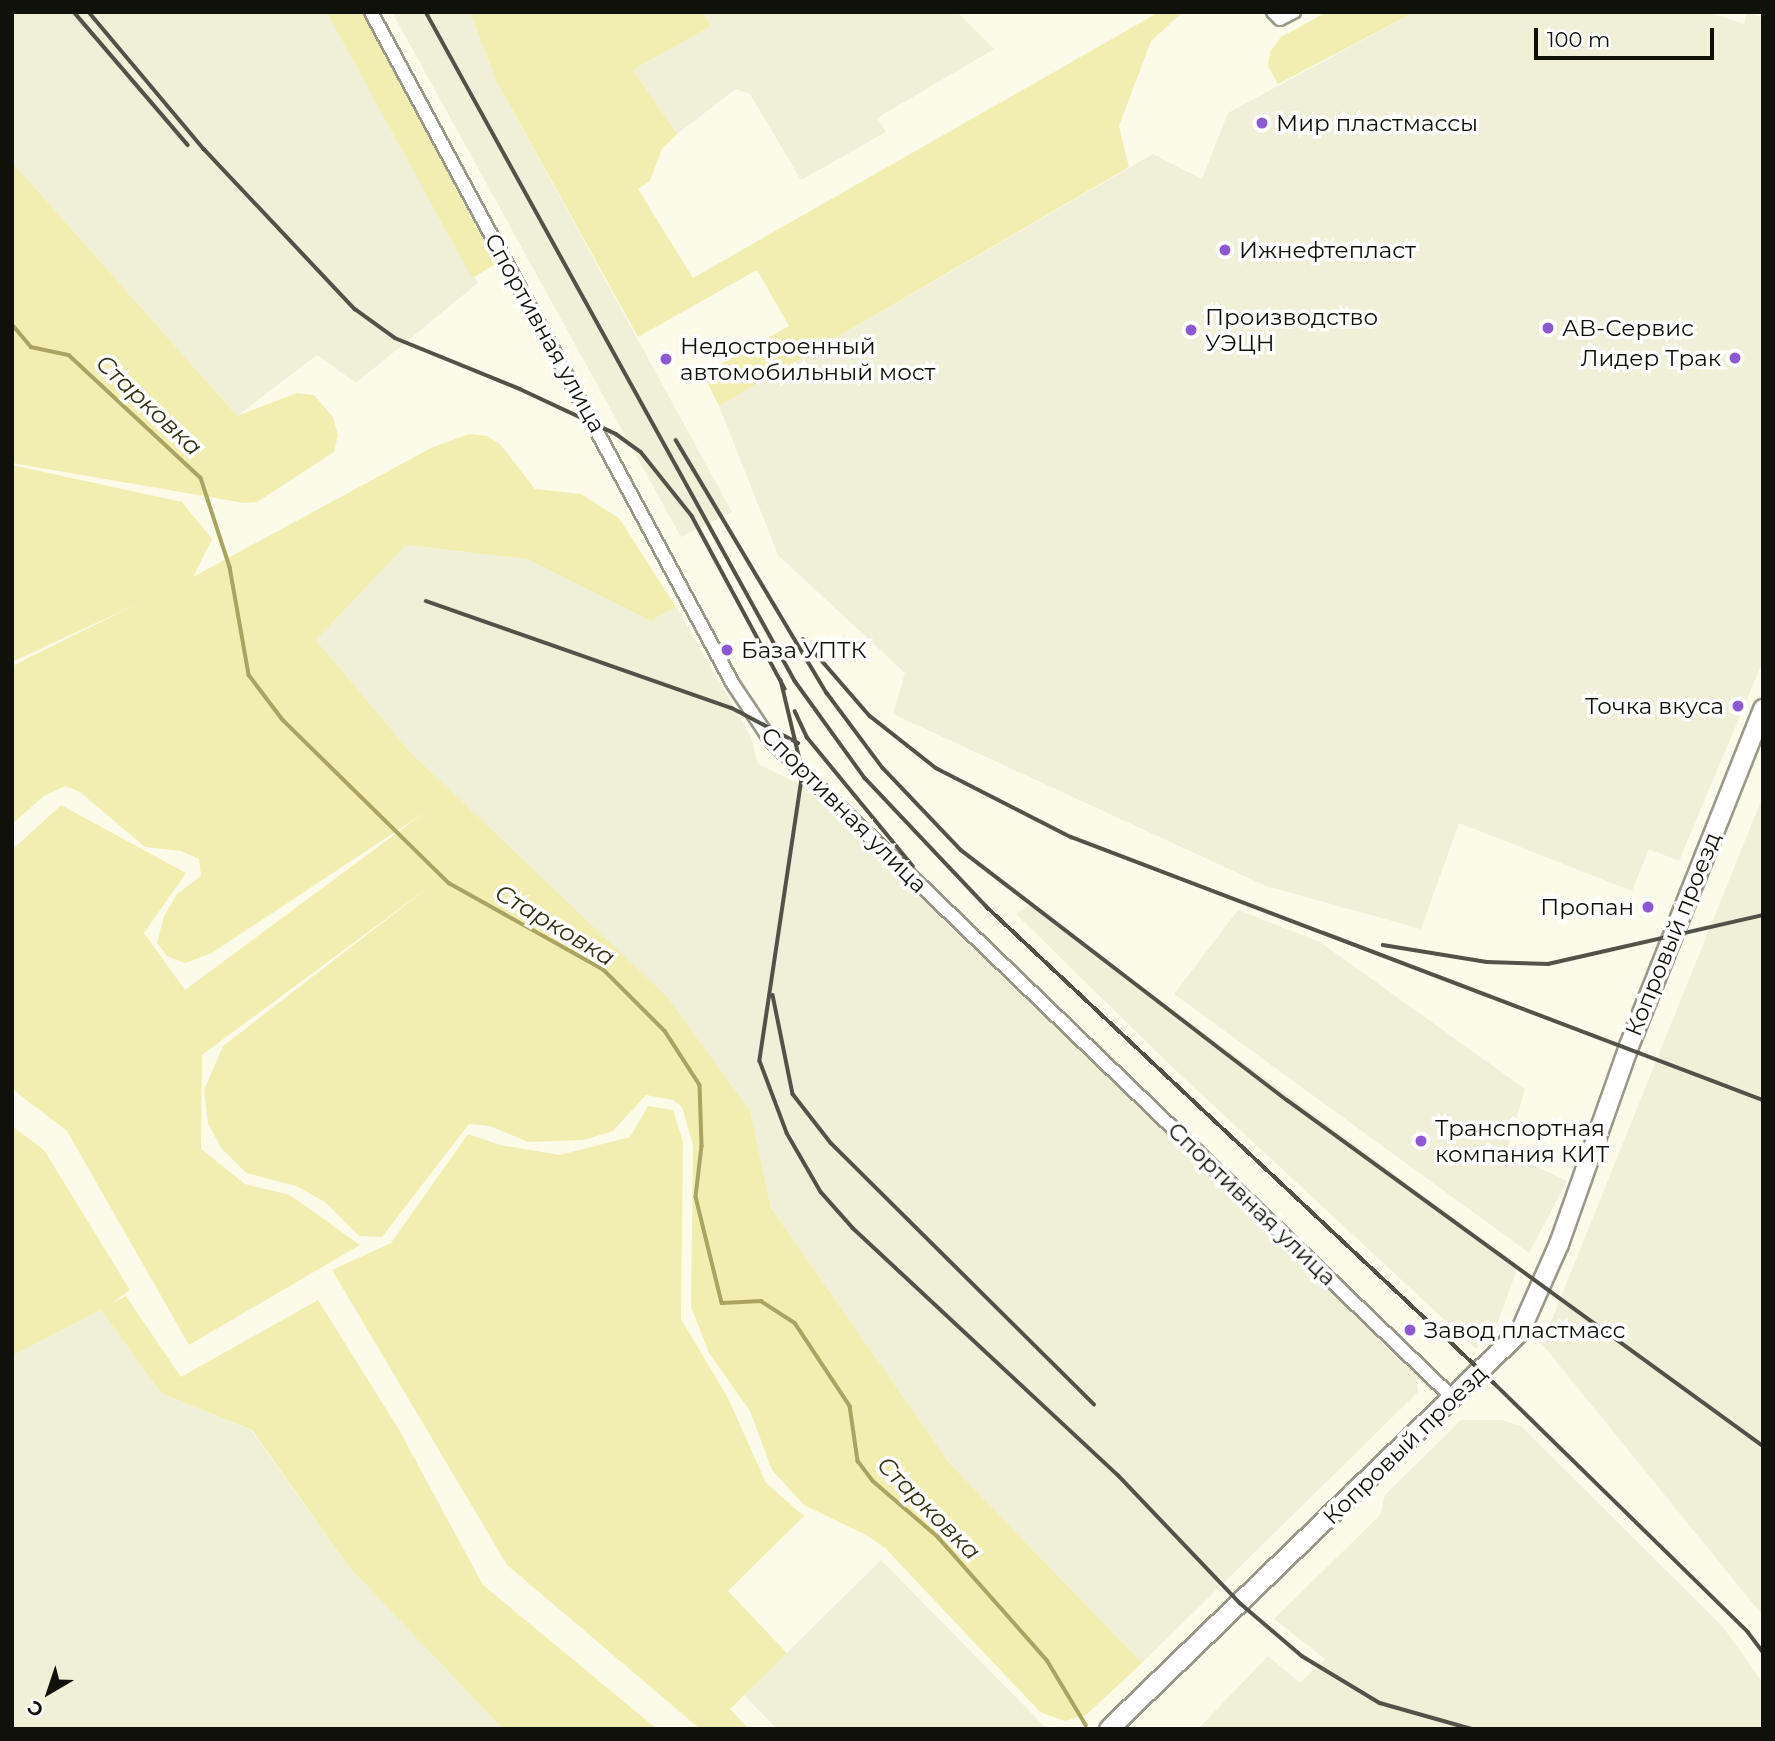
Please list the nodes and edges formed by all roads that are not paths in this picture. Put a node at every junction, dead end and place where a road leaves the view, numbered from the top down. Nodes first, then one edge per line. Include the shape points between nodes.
1 (371, 12) edge
2 (1294, 12) edge
3 (1276, 15) edge
4 (1763, 709) edge
5 (1454, 1399) junction
6 (1109, 1729) edge

1 - 5 street, Спортивная улица via 733,684 771,741
2 - 3 street
4 - 5 main road, Копровый проезд via 1629,1046 1530,1315 1520,1332
5 - 6 main road, Копровый проезд

